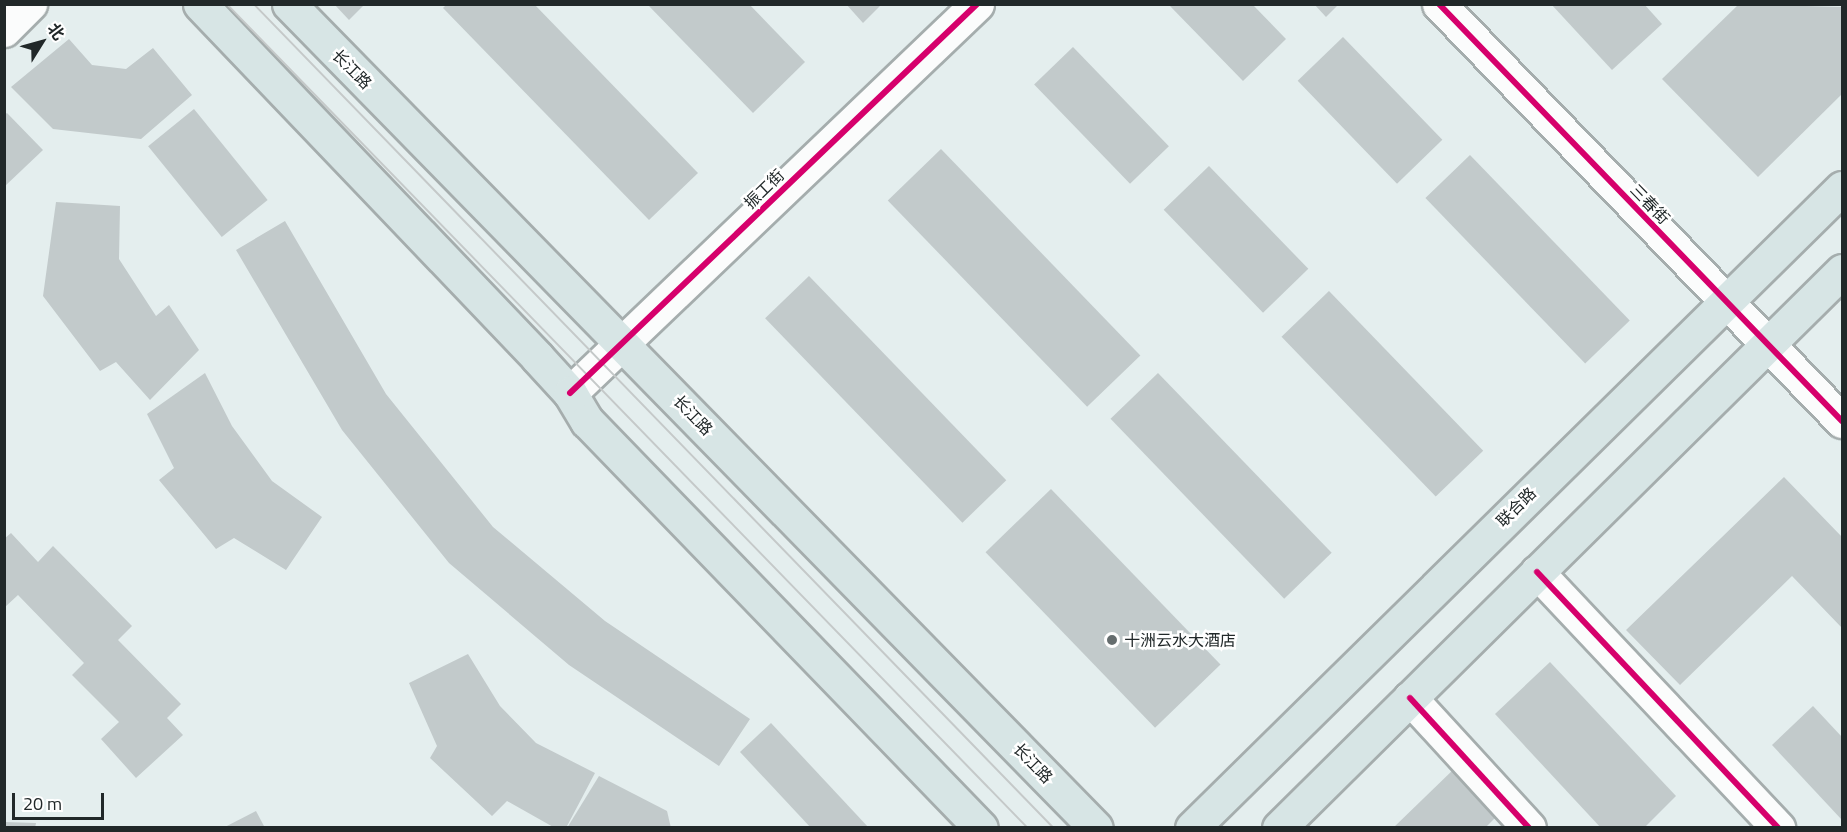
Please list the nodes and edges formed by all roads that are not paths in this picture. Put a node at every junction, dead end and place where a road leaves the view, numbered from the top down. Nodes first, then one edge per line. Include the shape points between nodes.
1 (30, 4) edge
2 (200, 4) edge
3 (289, 4) edge
4 (976, 4) edge
5 (1439, 4) edge
6 (4, 30) edge
7 (1842, 188) edge
8 (1842, 271) edge
9 (1724, 302) junction
10 (623, 342) junction
11 (1767, 345) junction
12 (570, 393) junction
13 (1842, 421) edge
14 (1537, 572) junction
15 (1410, 698) junction
16 (981, 828) edge
17 (1096, 828) edge
18 (1192, 828) edge
19 (1279, 828) edge
20 (1529, 828) edge
21 (1778, 828) edge

1 - 6 street
2 - 12 main road
3 - 10 main road, 长江路
4 - 10 street, 振工街
5 - 9 street, 三春街
7 - 9 main road, 联合路
8 - 11 main road
9 - 11 street, 三春街
9 - 18 main road, 联合路
10 - 12 street, 振工街
10 - 17 main road, 长江路
11 - 13 street, 三春街
11 - 14 main road
12 - 16 main road via 587,421
14 - 15 main road
14 - 21 street
15 - 19 main road
15 - 20 street

